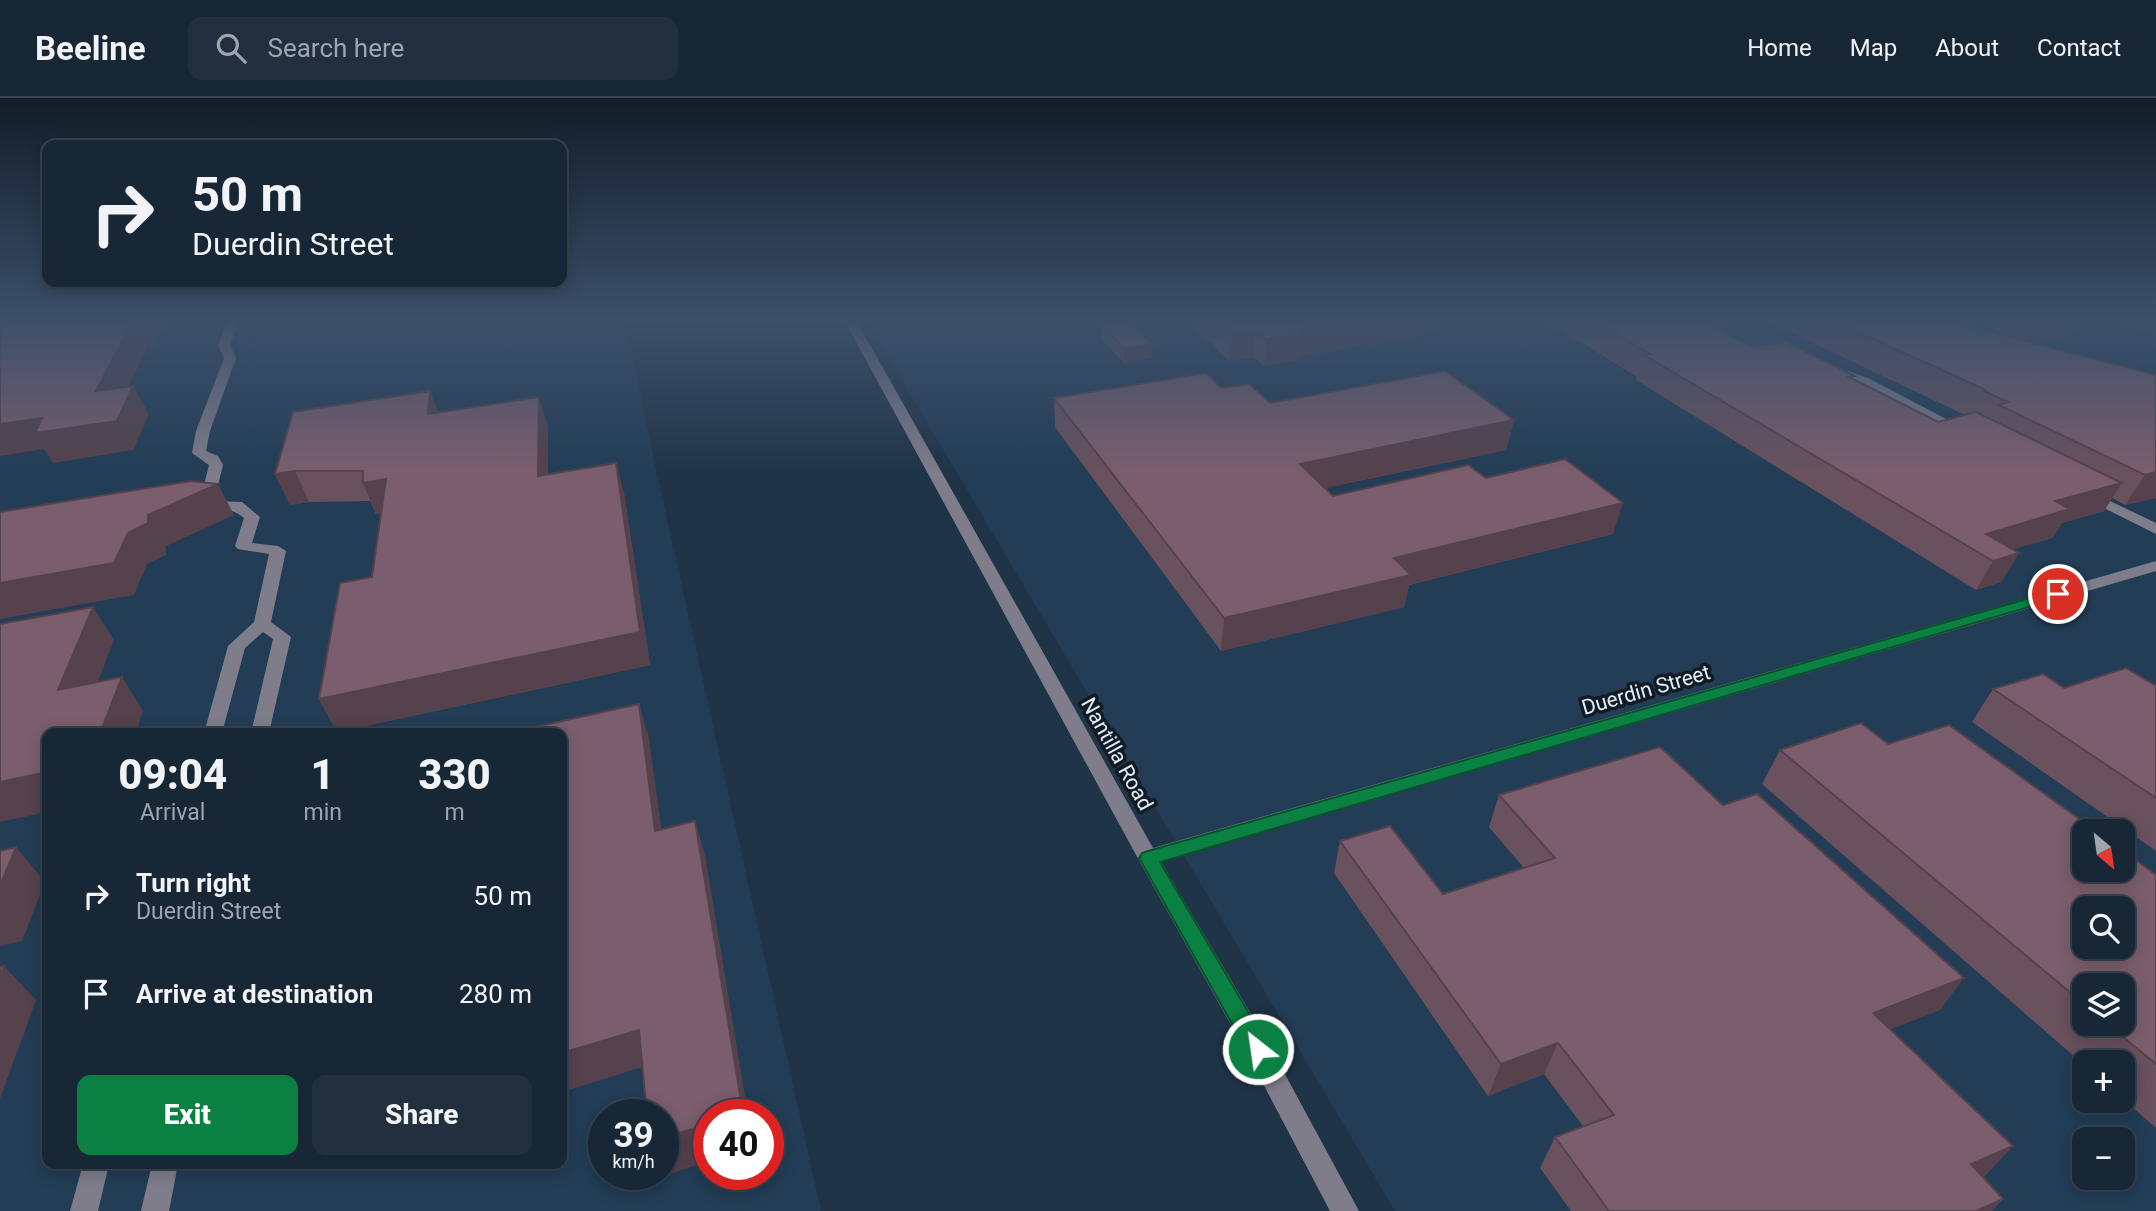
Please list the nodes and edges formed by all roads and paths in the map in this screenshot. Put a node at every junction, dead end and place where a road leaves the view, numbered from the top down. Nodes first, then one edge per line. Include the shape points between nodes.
1 (226, 370) edge
2 (878, 370) edge
3 (1832, 370) edge
4 (1973, 436) edge
5 (2071, 486) edge
6 (2156, 529) edge
7 (2156, 566) edge
8 (262, 624) junction
9 (214, 728) edge
10 (261, 728) edge
11 (1148, 858) junction
12 (95, 1169) edge
13 (164, 1169) edge
14 (84, 1211) edge
15 (155, 1211) edge
16 (1345, 1211) edge

1 - 8 street via 199,453 216,465 206,505 237,505 252,517 243,546 278,551
2 - 11 street, Nantilla Road
3 - 4 street via 1864,381
5 - 6 street
7 - 11 street, Duerdin Street
8 - 9 street via 237,646
8 - 10 street via 282,637
11 - 16 street, Nantilla Road
12 - 14 street
13 - 15 street

